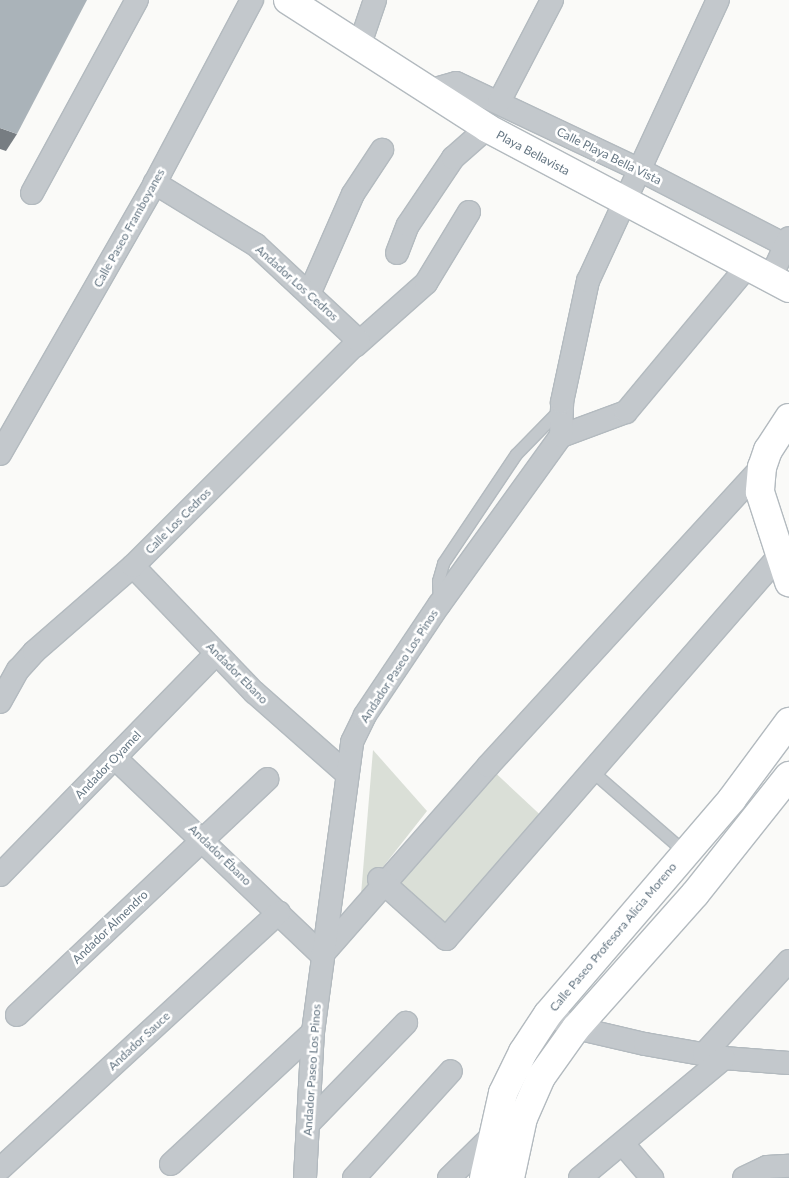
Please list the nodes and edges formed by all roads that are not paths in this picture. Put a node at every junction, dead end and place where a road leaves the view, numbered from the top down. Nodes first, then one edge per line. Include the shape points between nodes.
1 (137, 0) edge
2 (252, 0) edge
3 (288, 0) edge
4 (375, 0) edge
5 (552, 0) edge
6 (718, 0) edge
7 (359, 47) junction
8 (428, 91) junction
9 (499, 102) junction
10 (487, 128) junction
11 (382, 150) dead end
12 (638, 169) junction
13 (156, 182) junction
14 (32, 193) dead end
15 (625, 200) junction
16 (469, 212) dead end
17 (788, 244) edge
18 (398, 254) dead end
19 (769, 278) edge
20 (310, 292) junction
21 (357, 344) junction
22 (562, 407) junction
23 (789, 418) edge
24 (561, 436) junction
25 (0, 454) edge
26 (762, 467) junction
27 (780, 555) junction
28 (133, 566) junction
29 (789, 582) edge
30 (439, 605) junction
31 (216, 654) junction
32 (0, 702) edge
33 (789, 722) edge
34 (115, 758) junction
35 (594, 773) junction
36 (347, 774) junction
37 (789, 776) edge
38 (267, 779) dead end
39 (203, 838) junction
40 (685, 852) junction
41 (0, 875) edge
42 (382, 882) junction
43 (278, 912) junction
44 (322, 955) junction
45 (789, 961) edge
46 (548, 1014) junction
47 (17, 1015) dead end
48 (406, 1023) dead end
49 (576, 1028) junction
50 (313, 1032) junction
51 (714, 1056) junction
52 (789, 1063) edge
53 (451, 1071) dead end
54 (308, 1124) junction
55 (492, 1136) junction
56 (623, 1144) junction
57 (170, 1164) dead end
58 (789, 1166) edge
59 (0, 1169) edge
60 (305, 1178) edge
61 (354, 1178) edge
62 (450, 1178) edge
63 (484, 1178) edge
64 (510, 1178) edge
65 (580, 1178) edge
66 (652, 1178) edge
67 (744, 1178) edge

1 - 14 street
2 - 13 street, Calle Paseo Framboyanes
3 - 7 street, Playa Bellavista
4 - 7 street
5 - 9 street
6 - 12 street
7 - 8 street, Playa Bellavista
8 - 9 street, Calle Playa Bella Vista via 456,83
8 - 10 street, Playa Bellavista
9 - 12 street, Calle Playa Bella Vista
10 - 15 street, Playa Bellavista
10 - 18 street via 453,158 408,225
11 - 20 street via 353,194
12 - 15 street
12 - 17 street, Calle Playa Bella Vista
13 - 20 street, Andador Los Cedros via 256,245
13 - 25 street, Calle Paseo Framboyanes
15 - 19 street, Playa Bellavista
15 - 22 street via 588,281 574,336
16 - 21 street, Calle Los Cedros via 426,283
17 - 19 street
19 - 24 street via 626,412
20 - 21 street, Andador Los Cedros
21 - 28 street, Calle Los Cedros
22 - 24 street
22 - 30 lane via 516,454 443,563 438,581
23 - 26 street via 768,450
24 - 30 street, Andador Paseo Los Pinos
26 - 27 street via 760,492
26 - 42 street
27 - 29 street
27 - 35 street
28 - 31 street, Andador Ebano
28 - 32 street, Calle Los Cedros via 34,652 18,670
30 - 36 street, Andador Paseo Los Pinos via 365,715 352,742
31 - 34 street, Andador Oyamel
31 - 36 street, Andador Ebano
33 - 40 street, Calle Paseo Profesora Alicia Moreno via 732,798
34 - 39 street, Andador Ébano
34 - 41 street, Andador Oyamel
35 - 40 lane
35 - 42 street via 446,939
36 - 44 street, Andador Paseo Los Pinos
37 - 49 street via 695,894
38 - 39 street, Andador Almendro
39 - 43 street, Andador Ébano
39 - 47 street, Andador Almendro
40 - 46 street, Calle Paseo Profesora Alicia Moreno
42 - 44 street
43 - 44 street, Andador Ébano
43 - 59 street, Andador Sauce
44 - 50 street, Andador Paseo Los Pinos
45 - 51 street
46 - 49 street
46 - 55 street, Calle Paseo Profesora Alicia Moreno via 504,1093
48 - 54 street
49 - 51 street
49 - 64 street via 541,1077 530,1101 523,1118
50 - 54 street, Andador Paseo Los Pinos
50 - 57 street
51 - 52 street
51 - 56 street
53 - 61 street
54 - 60 street, Andador Paseo Los Pinos
55 - 62 street
55 - 63 street, Calle Paseo Profesora Alicia Moreno
56 - 65 street
56 - 66 street
58 - 67 street via 767,1167

